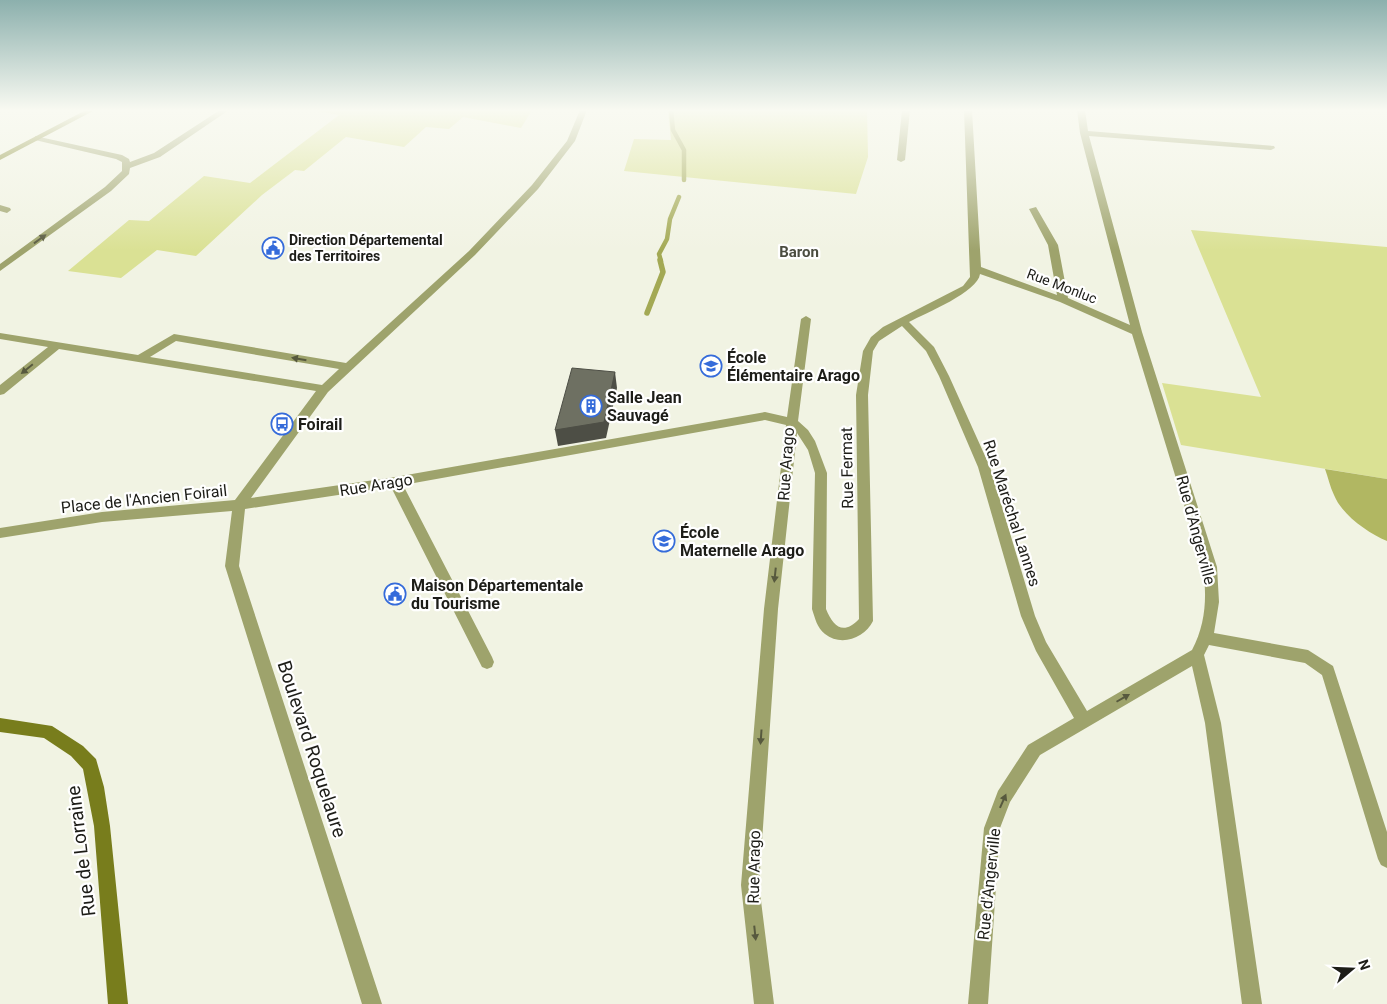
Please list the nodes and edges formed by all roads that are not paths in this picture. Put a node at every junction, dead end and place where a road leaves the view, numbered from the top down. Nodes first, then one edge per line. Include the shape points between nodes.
1 (118, 157) edge
2 (152, 157) edge
3 (559, 157) edge
4 (901, 157) edge
5 (970, 157) edge
6 (1090, 157) edge
7 (901, 160) dead end
8 (128, 166) junction
9 (1033, 209) dead end
10 (0, 268) edge
11 (976, 268) junction
12 (1063, 300) junction
13 (806, 319) dead end
14 (903, 321) junction
15 (1138, 332) junction
16 (0, 336) edge
17 (55, 347) junction
18 (138, 360) junction
19 (347, 367) junction
20 (324, 389) junction
21 (0, 391) edge
22 (792, 422) junction
23 (395, 482) junction
24 (239, 505) junction
25 (0, 533) edge
26 (1207, 638) junction
27 (1197, 655) junction
28 (487, 662) dead end
29 (1084, 720) junction
30 (0, 725) edge
31 (1387, 858) edge
32 (118, 1004) edge
33 (372, 1004) edge
34 (764, 1004) edge
35 (978, 1004) edge
36 (1252, 1004) edge

1 - 8 street
2 - 8 street
3 - 19 street, Place de l'Ancien Foirail via 535,187 472,253
4 - 7 street
5 - 11 street
6 - 15 street, Rue d'Angerville
10 -> 8 street via 119,181
9 - 12 street via 1053,245
11 - 12 street, Rue Monluc
11 - 14 street, Rue Fermat via 975,278 966,288
12 - 15 street, Rue Monluc
13 - 22 street
14 - 22 street, Rue Fermat via 875,339 868,351 862,395 866,621 855,633 835,632 825,625 819,609 821,473 811,442 804,431
14 - 29 street, Rue Maréchal Lannes via 930,349 944,376 984,467 1028,616 1041,646
15 - 26 street, Rue d'Angerville via 1210,567 1213,615
16 - 17 street
17 - 18 street
17 -> 21 street
19 -> 18 street via 174,337
18 - 20 street
19 - 20 street, Place de l'Ancien Foirail
20 - 24 street, Place de l'Ancien Foirail
22 - 23 street, Rue Arago via 765,416
22 -> 34 street, Rue Arago via 771,609 750,884
23 - 24 street, Rue Arago
23 - 28 street
24 - 25 street, Place de l'Ancien Foirail via 102,517
24 - 33 street, Boulevard Roquelaure via 232,566
26 - 27 street, Rue d'Angerville
26 - 31 street via 1308,657 1328,671
29 -> 27 street, Rue d'Angerville
27 - 36 street via 1213,724
35 -> 29 street, Rue d'Angerville via 992,828 1004,797 1034,750
30 - 32 main road, Rue de Lorraine via 47,731 77,751 90,765 102,826

